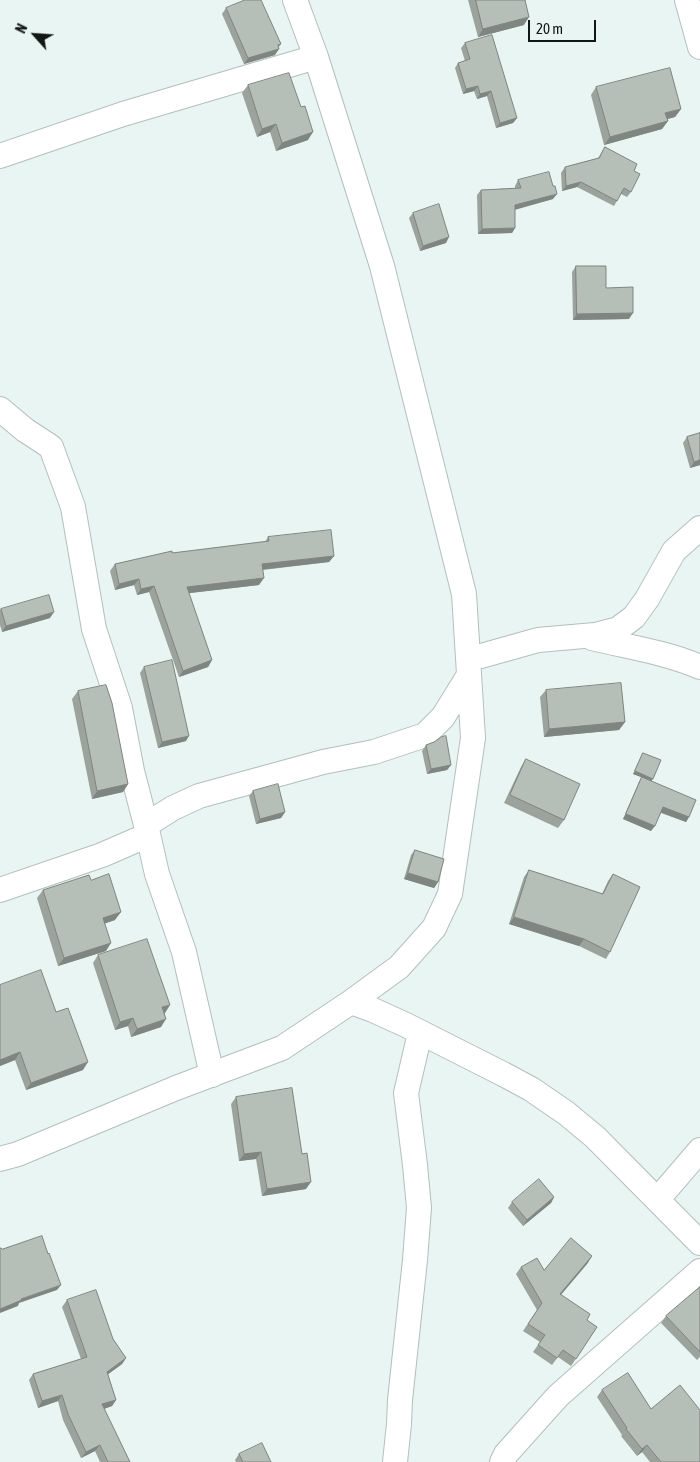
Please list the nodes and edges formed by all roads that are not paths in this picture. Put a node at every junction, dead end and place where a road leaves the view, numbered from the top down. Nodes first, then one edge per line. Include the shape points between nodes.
1 (295, 0) edge
2 (686, 0) edge
3 (700, 47) edge
4 (316, 57) junction
5 (0, 156) edge
6 (0, 409) edge
7 (700, 528) edge
8 (585, 636) junction
9 (469, 667) junction
10 (700, 667) edge
11 (147, 830) junction
12 (0, 890) edge
13 (351, 1002) junction
14 (420, 1033) junction
15 (212, 1075) junction
16 (700, 1150) edge
17 (0, 1159) edge
18 (658, 1199) junction
19 (700, 1243) edge
20 (700, 1271) edge
21 (395, 1462) edge
22 (502, 1462) edge

1 - 4 street
2 - 3 street
4 - 5 street via 123,114
4 - 9 street via 382,266 464,594
6 - 11 street via 51,447 62,474 73,507 94,629 120,708
7 - 8 street via 674,551 634,617 618,629
8 - 9 street via 538,640 481,656
8 - 10 street via 667,654
9 - 11 street via 443,717 425,735 374,752 323,762 199,796 173,808
9 - 13 street via 473,738 450,894 434,928 399,967
11 - 12 street via 102,855
11 - 15 street via 157,874 184,952
13 - 14 street
13 - 15 street via 282,1048
14 - 18 street via 531,1089 566,1113
14 - 21 street via 406,1093 419,1208
15 - 17 street
16 - 18 street
18 - 19 street
20 - 22 street via 558,1396

